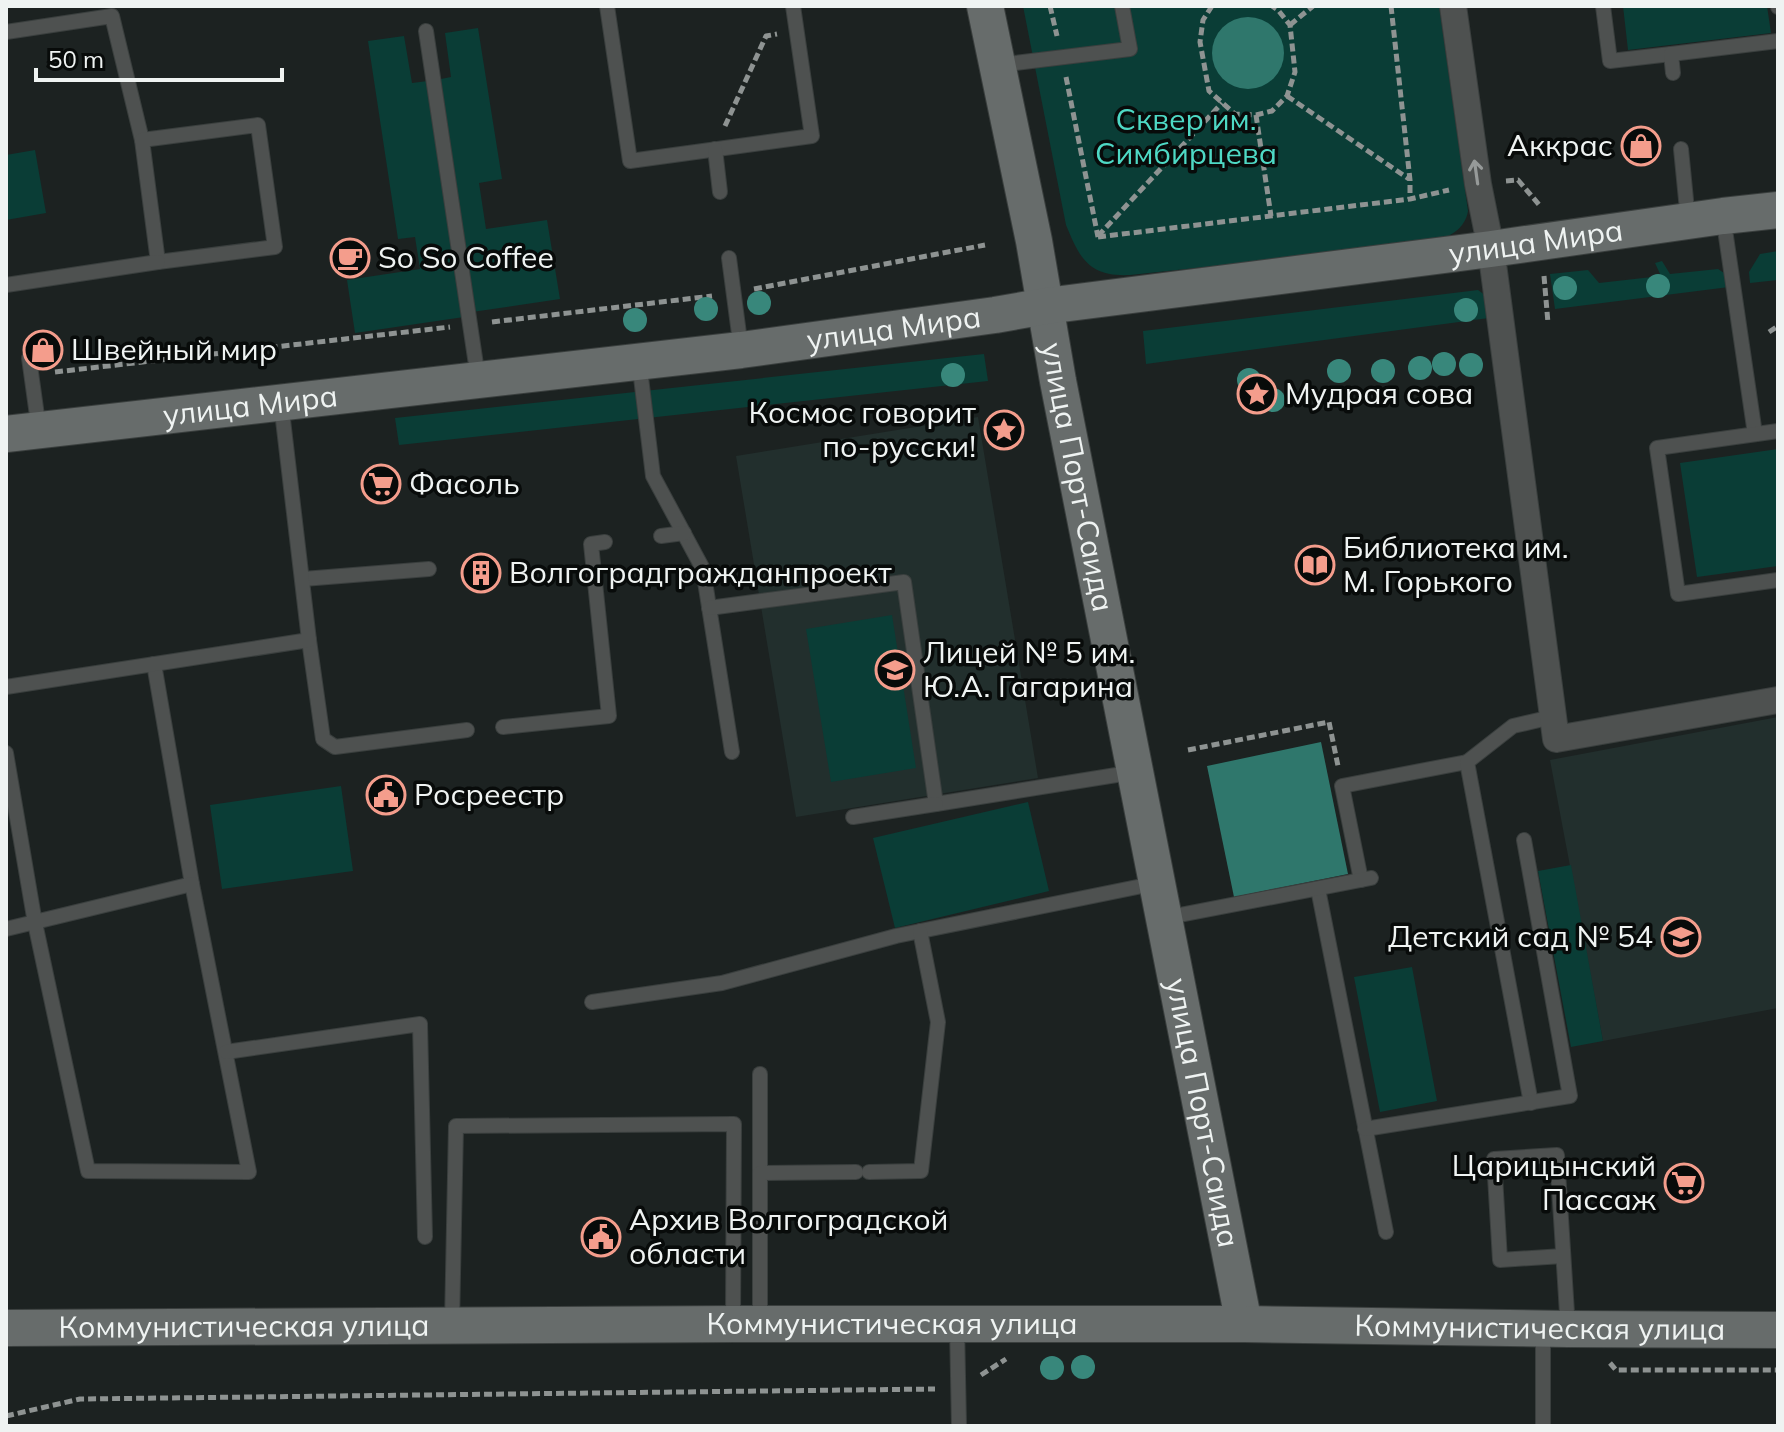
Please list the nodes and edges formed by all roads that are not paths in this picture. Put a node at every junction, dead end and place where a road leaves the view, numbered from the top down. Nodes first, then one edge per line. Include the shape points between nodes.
1 (607, 6) edge
2 (793, 6) edge
3 (985, 6) edge
4 (1122, 6) edge
5 (1453, 6) edge
6 (1603, 6) edge
7 (426, 31) dead end
8 (6, 32) edge
9 (1778, 41) edge
10 (1671, 54) junction
11 (997, 65) junction
12 (1673, 73) dead end
13 (142, 140) junction
14 (715, 149) junction
15 (1681, 149) dead end
16 (720, 192) dead end
17 (1778, 210) edge
18 (1706, 218) junction
19 (1491, 249) junction
20 (729, 258) dead end
21 (158, 262) junction
22 (12, 285) edge
23 (21, 301) dead end
24 (1046, 306) junction
25 (741, 350) junction
26 (29, 358) dead end
27 (639, 361) junction
28 (478, 379) junction
29 (281, 402) junction
30 (1778, 431) edge
31 (22, 432) edge
32 (1755, 434) junction
33 (684, 533) junction
34 (661, 536) dead end
35 (605, 542) dead end
36 (429, 569) dead end
37 (303, 579) junction
38 (1778, 580) edge
39 (709, 608) junction
40 (309, 640) junction
41 (154, 664) junction
42 (6, 687) edge
43 (1778, 700) edge
44 (1552, 717) junction
45 (503, 727) dead end
46 (467, 730) dead end
47 (732, 752) dead end
48 (6, 753) edge
49 (1467, 762) junction
50 (1135, 772) junction
51 (936, 804) junction
52 (853, 817) dead end
53 (1524, 840) dead end
54 (1157, 883) junction
55 (192, 884) junction
56 (1318, 889) junction
57 (1164, 918) junction
58 (35, 923) junction
59 (6, 929) edge
60 (920, 931) junction
61 (592, 1002) dead end
62 (226, 1052) junction
63 (760, 1074) dead end
64 (1531, 1103) junction
65 (1365, 1129) junction
66 (760, 1173) junction
67 (1386, 1232) dead end
68 (425, 1237) dead end
69 (1563, 1256) junction
70 (746, 1324) junction
71 (1244, 1324) junction
72 (452, 1325) junction
73 (957, 1325) junction
74 (6, 1328) edge
75 (1556, 1329) junction
76 (1778, 1330) edge
77 (959, 1426) edge
78 (1543, 1426) edge

1 - 14 lane via 630,161
2 - 14 lane via 812,136
3 - 11 street, улица Порт-Саида
4 - 11 lane via 1130,49
19 -> 5 street
6 - 10 lane via 1610,61
7 - 28 lane
8 - 13 lane via 112,16
9 - 10 lane
10 - 12 lane
11 - 24 street, улица Порт-Саида
13 - 21 lane
13 - 21 lane via 258,125 275,247
14 - 16 lane
15 - 18 lane
17 - 18 street, улица Мира
18 - 19 street, улица Мира
18 - 32 lane
19 - 24 street, улица Мира
19 - 44 street
20 - 25 lane
21 - 22 lane
22 - 23 lane
24 - 25 street, улица Мира
24 - 50 street, улица Порт-Саида
25 - 27 street, улица Мира
26 - 31 lane
27 - 28 street, улица Мира
27 - 33 lane via 653,476
28 - 29 street, улица Мира
29 - 31 street, улица Мира
29 - 37 lane
30 - 32 lane
32 - 38 lane via 1657,448 1678,594
33 - 34 lane
33 - 39 lane via 703,569
35 - 45 lane via 591,544 609,716
36 - 37 lane
37 - 40 lane
39 - 47 lane
39 - 51 lane via 904,582
40 - 41 lane
40 - 46 lane via 323,739 335,747
41 - 42 lane
41 - 55 lane
43 - 44 street via 1556,739
44 - 49 lane via 1513,726
48 - 58 lane
49 - 56 lane via 1342,786 1366,879
49 - 64 lane
50 - 51 lane
50 - 54 street, улица Порт-Саида
51 - 52 lane
53 - 64 lane via 1570,1096
54 - 57 street, улица Порт-Саида
54 - 60 lane
55 - 58 lane
55 - 62 lane
56 - 57 lane
56 - 65 lane
57 - 71 street, улица Порт-Саида
58 - 59 lane
58 - 62 lane via 88,1171 249,1172
60 - 61 lane via 722,983
60 - 66 lane via 938,1022 921,1171
62 - 68 lane via 420,1024
63 - 66 lane
64 - 65 lane
65 - 67 lane
66 - 70 lane
69 - 69 lane via 1500,1260 1494,1159 1557,1155
69 - 75 lane
70 - 72 street, Коммунистическая улица
70 - 72 lane via 734,1124 456,1126
70 - 73 street, Коммунистическая улица
71 - 73 street, Коммунистическая улица
71 - 75 street, Коммунистическая улица
72 - 74 street, Коммунистическая улица
73 - 77 lane
75 - 76 street, Коммунистическая улица
75 - 78 lane

